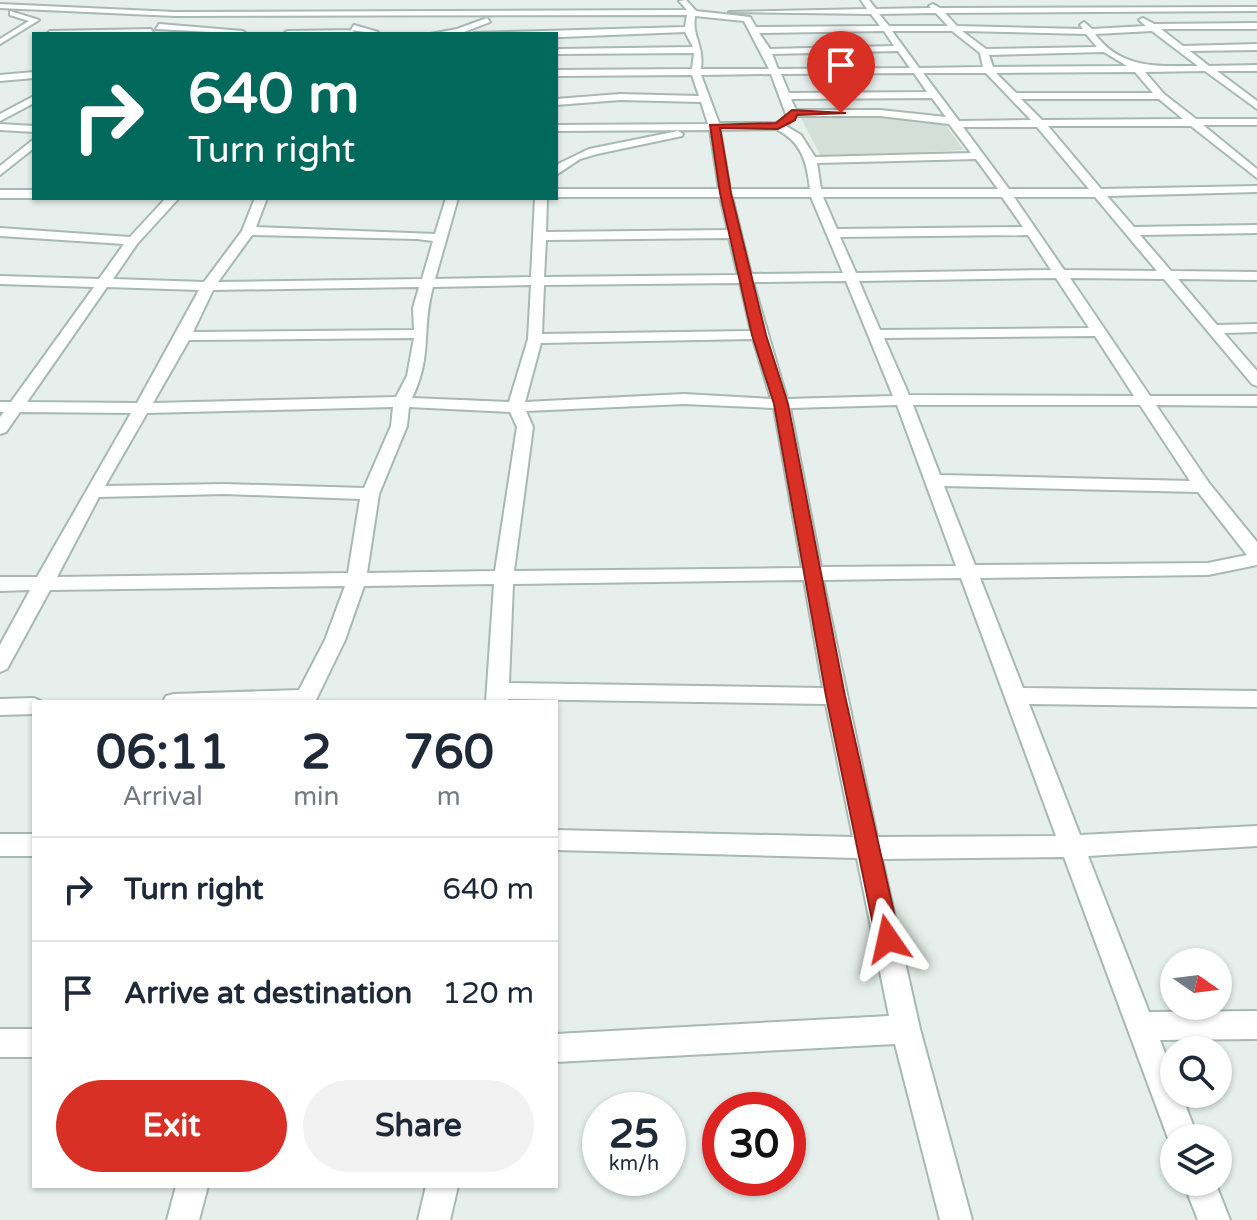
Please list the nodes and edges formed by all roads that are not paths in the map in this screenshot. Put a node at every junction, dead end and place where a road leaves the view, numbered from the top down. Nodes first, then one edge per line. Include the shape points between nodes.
1 (121, 0) edge
2 (190, 0) edge
3 (499, 0) edge
4 (559, 0) edge
5 (739, 0) edge
6 (1048, 0) edge
7 (1113, 0) edge
8 (1209, 0) edge
9 (365, 1) edge
10 (314, 2) dead end
11 (221, 3) dead end
12 (248, 3) dead end
13 (72, 4) edge
14 (870, 5) edge
15 (932, 5) edge
16 (1125, 8) junction
17 (0, 9) edge
18 (1060, 9) junction
19 (1225, 9) junction
20 (1257, 9) edge
21 (112, 11) junction
22 (299, 11) junction
23 (327, 11) junction
24 (268, 12) junction
25 (366, 12) junction
26 (563, 12) junction
27 (692, 13) edge
28 (180, 14) junction
29 (489, 16) junction
30 (749, 20) junction
31 (32, 24) junction
32 (1255, 27) edge
33 (1153, 28) junction
34 (889, 30) junction
35 (958, 30) junction
36 (153, 31) edge
37 (58, 32) edge
38 (120, 32) edge
39 (183, 32) edge
40 (286, 32) edge
41 (352, 32) edge
42 (451, 32) edge
43 (479, 32) edge
44 (1092, 32) junction
45 (558, 33) edge
46 (562, 33) junction
47 (32, 36) edge
48 (1, 42) edge
49 (1257, 47) edge
50 (900, 48) junction
51 (1105, 49) junction
52 (1180, 49) junction
53 (699, 50) junction
54 (559, 52) junction
55 (767, 52) junction
56 (984, 52) junction
57 (558, 59) edge
58 (32, 68) edge
59 (1209, 68) junction
60 (1257, 68) edge
61 (1139, 70) junction
62 (989, 71) junction
63 (558, 72) edge
64 (696, 73) junction
65 (774, 73) junction
66 (919, 73) junction
67 (12, 76) junction
68 (32, 77) edge
69 (32, 77) edge
70 (0, 78) edge
71 (1242, 94) junction
72 (936, 95) junction
73 (1257, 95) edge
74 (1012, 96) junction
75 (1161, 96) junction
76 (32, 98) edge
77 (32, 99) edge
78 (705, 99) junction
79 (558, 102) edge
80 (0, 104) edge
81 (1257, 106) edge
82 (785, 112) junction
83 (0, 118) edge
84 (953, 122) junction
85 (1257, 122) edge
86 (1195, 123) junction
87 (1040, 124) junction
88 (705, 125) junction
89 (0, 127) edge
90 (558, 128) edge
91 (32, 129) edge
92 (32, 144) edge
93 (977, 156) junction
94 (813, 160) junction
95 (26, 168) dead end
96 (558, 168) edge
97 (0, 172) edge
98 (1257, 175) edge
99 (0, 180) edge
100 (1257, 189) edge
101 (1004, 190) junction
102 (558, 193) edge
103 (725, 193) junction
104 (1098, 193) junction
105 (0, 194) edge
106 (32, 194) edge
107 (816, 194) junction
108 (171, 200) edge
109 (260, 200) edge
110 (451, 200) edge
111 (541, 200) edge
112 (1257, 229) edge
113 (248, 231) junction
114 (1032, 231) junction
115 (1130, 231) junction
116 (0, 232) edge
117 (834, 233) junction
118 (736, 234) junction
119 (541, 236) junction
120 (441, 239) junction
121 (133, 241) junction
122 (1061, 274) junction
123 (1167, 276) junction
124 (1257, 276) edge
125 (854, 277) junction
126 (0, 280) edge
127 (748, 280) junction
128 (105, 283) junction
129 (535, 283) junction
130 (425, 285) junction
131 (208, 286) junction
132 (1257, 328) edge
133 (1215, 329) junction
134 (1100, 332) junction
135 (422, 334) junction
136 (877, 334) junction
137 (759, 335) junction
138 (184, 336) junction
139 (535, 339) junction
140 (1257, 381) edge
141 (903, 400) junction
142 (1257, 401) edge
143 (402, 402) junction
144 (1147, 403) junction
145 (781, 404) junction
146 (8, 407) edge
147 (516, 407) junction
148 (141, 408) junction
149 (0, 429) edge
150 (934, 480) junction
151 (1203, 487) junction
152 (93, 492) junction
153 (370, 494) junction
154 (1257, 557) edge
155 (968, 573) junction
156 (813, 575) junction
157 (504, 576) junction
158 (356, 582) junction
159 (0, 584) edge
160 (45, 584) junction
161 (0, 664) edge
162 (498, 696) edge
163 (835, 696) junction
164 (1016, 696) junction
165 (1257, 699) edge
166 (304, 700) edge
167 (32, 706) edge
168 (0, 707) edge
169 (1257, 836) edge
170 (558, 840) edge
171 (0, 845) edge
172 (32, 845) edge
173 (1073, 846) junction
174 (870, 848) junction
175 (1257, 1025) edge
176 (1141, 1026) junction
177 (906, 1029) junction
178 (0, 1043) edge
179 (32, 1043) edge
180 (558, 1048) edge
181 (1178, 1124) edge
182 (191, 1188) edge
183 (442, 1188) edge
184 (1205, 1196) edge
185 (183, 1220) edge
186 (434, 1220) edge
187 (956, 1220) edge
188 (1214, 1220) edge

1 - 21 street
2 - 28 street
3 - 29 street
4 - 26 street
5 - 30 street
6 - 18 street
7 - 16 street
8 - 19 street
9 - 25 street
10 - 23 street
11 - 28 street
12 - 24 street
13 - 17 street
13 - 21 street
14 - 15 street
14 - 30 street
14 - 34 street
15 - 18 street
15 - 35 street
16 - 18 street
16 - 19 street
16 - 33 street
17 - 31 street via 33,17
18 - 44 street
19 - 20 street
19 - 32 street
21 - 28 street
22 - 23 street
22 - 24 street
22 - 40 street
23 - 25 street
24 - 28 street
25 - 29 street
25 - 41 street
26 - 27 street
26 - 29 street
26 - 46 street
27 - 30 street
27 - 46 street
27 - 53 street
28 - 36 street
29 - 42 street
29 - 43 street
30 - 34 street
30 - 55 street
31 - 37 street
31 - 48 street
32 - 33 street
33 - 44 street
33 - 52 street
34 - 35 street
34 - 50 street
35 - 44 street
35 - 56 street
36 - 38 street
36 - 39 street
44 - 51 street
45 - 46 street
46 - 54 street
47 - 48 street
49 - 52 street
50 - 55 street
50 - 66 street
51 - 56 street
51 - 61 street
52 - 59 street
53 - 54 street
53 - 64 street
54 - 57 street
55 - 65 street
56 - 62 street
58 - 67 street
59 - 60 street
59 - 61 street
59 - 71 street
61 - 62 street
61 - 75 street
62 - 66 street
62 - 74 street
63 - 64 street
64 - 65 street
64 - 78 street
65 - 66 street
65 - 82 street
66 - 72 street
67 - 68 street
67 - 70 street
69 - 70 street
71 - 73 street
71 - 81 street
72 - 82 street
72 - 84 street
74 - 75 street
74 - 87 street
75 - 86 street
76 - 80 street
77 - 83 street
78 - 79 street
78 - 88 street
82 - 84 street via 880,113
82 - 88 street
82 - 94 street
84 - 87 street
84 - 93 street
85 - 86 street
86 - 87 street
86 - 98 street
87 - 104 street
88 - 90 street
88 - 96 street via 572,157
88 - 103 street
89 - 91 street
92 - 97 street
93 - 94 street
93 - 101 street
94 - 107 street
95 - 99 street
100 - 104 street
101 - 104 street
101 - 107 street
101 - 114 street
102 - 103 street
103 - 107 street
103 - 118 street
104 - 115 street
105 - 106 street
107 - 117 street
108 - 121 street
109 - 113 street
110 - 120 street
111 - 119 street
112 - 115 street
113 - 120 street
113 - 131 street
114 - 117 street
114 - 122 street
115 - 123 street
116 - 121 street
117 - 125 street
118 - 119 street
118 - 127 street
119 - 129 street
120 - 130 street
121 - 128 street
122 - 123 street
122 - 125 street
122 - 134 street
123 - 124 street
123 - 133 street
125 - 127 street
125 - 136 street
126 - 128 street
127 - 129 street
127 - 137 street
128 - 131 street
128 - 146 street
129 - 130 street
129 - 139 street
130 - 131 street
130 - 135 street
131 - 138 street
132 - 133 street
133 - 140 street
134 - 136 street
134 - 144 street
135 - 138 street
135 - 143 street via 415,376
136 - 141 street
137 - 139 street
137 - 145 street
138 - 148 street
139 - 147 street
141 - 144 street
141 - 145 street
141 - 150 street
142 - 144 street
143 - 147 street
143 - 148 street
143 - 153 street via 399,426
144 - 151 street
145 - 147 street via 684,399
145 - 156 street
146 - 148 street
146 - 149 street
147 - 157 street via 525,427
148 - 152 street
150 - 151 street
150 - 155 street
151 - 154 street
152 - 153 street
152 - 160 street
153 - 158 street
154 - 155 street via 1208,569
155 - 156 street
155 - 164 street
156 - 157 street
156 - 163 street
157 - 158 street
157 - 162 street
158 - 160 street
158 - 166 street via 335,640
159 - 160 street
160 - 161 street
162 - 163 street
163 - 174 street
164 - 165 street
164 - 173 street
167 - 168 street
169 - 173 street
170 - 174 street
171 - 172 street
173 - 174 street
173 - 176 street
174 - 177 street
175 - 176 street
176 - 181 street
177 - 180 street
177 - 187 street
178 - 179 street
182 - 185 street
183 - 186 street
184 - 188 street

